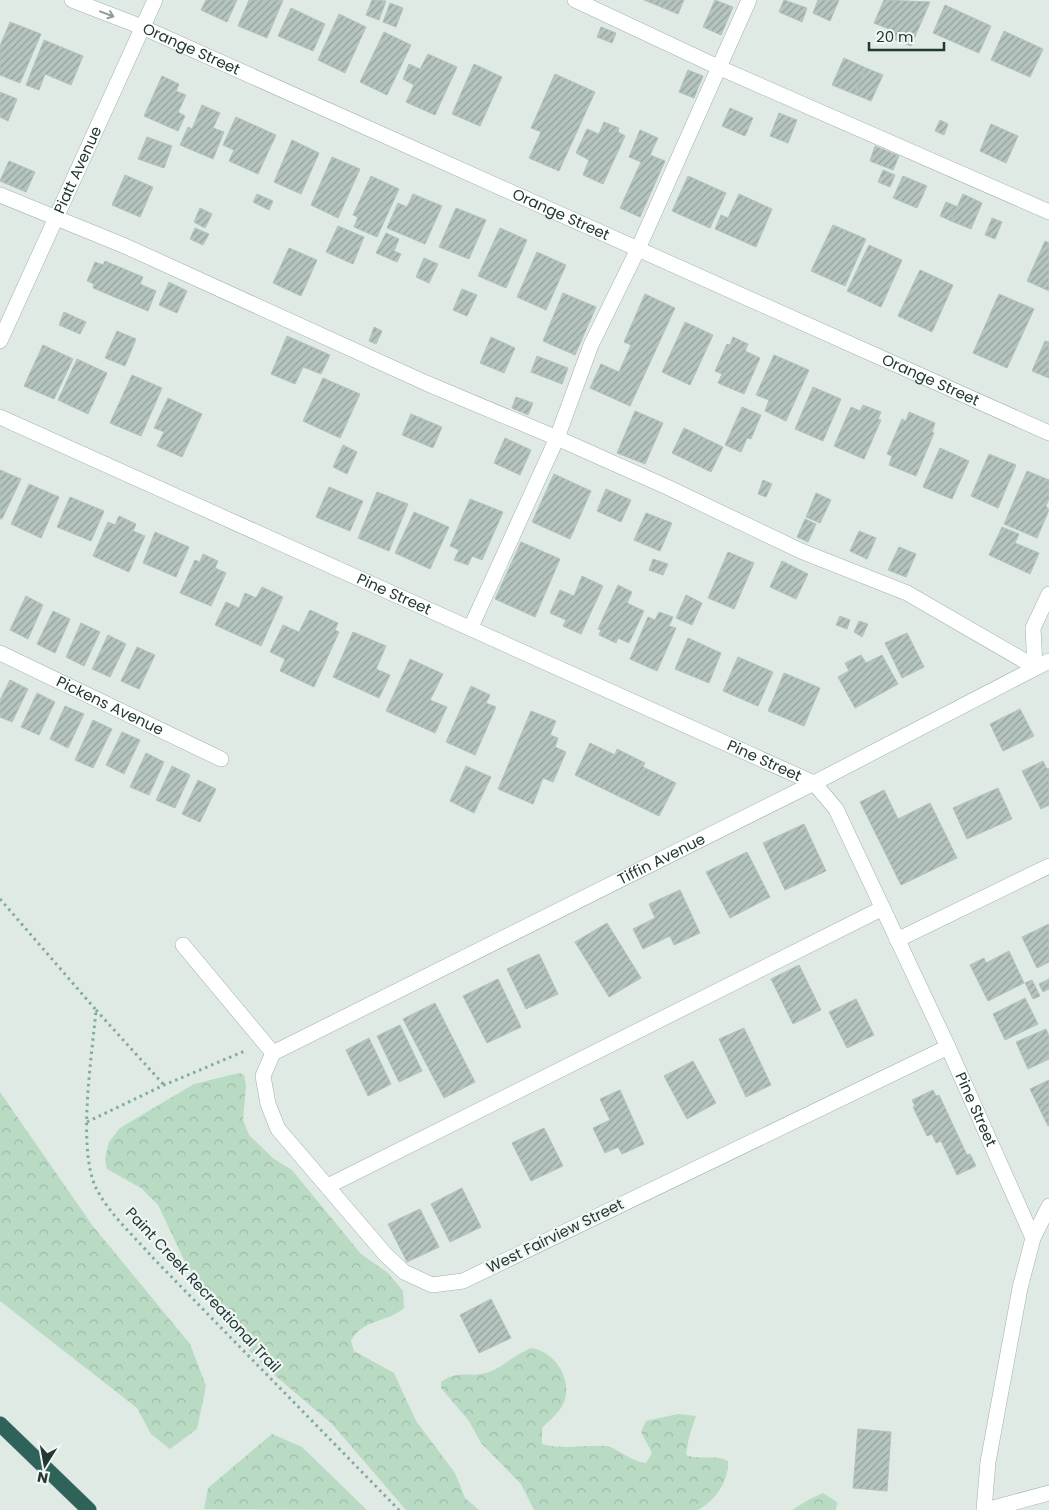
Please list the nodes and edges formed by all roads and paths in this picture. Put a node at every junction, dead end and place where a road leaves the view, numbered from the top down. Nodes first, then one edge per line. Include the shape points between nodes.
1 (72, 0) edge
2 (155, 0) edge
3 (575, 0) edge
4 (749, 0) edge
5 (142, 27) junction
6 (720, 68) junction
7 (0, 195) edge
8 (1049, 212) edge
9 (56, 217) junction
10 (638, 249) junction
11 (0, 341) edge
12 (0, 417) edge
13 (1049, 433) edge
14 (557, 438) junction
15 (1049, 594) edge
16 (471, 628) junction
17 (0, 652) edge
18 (1042, 664) edge
19 (221, 759) dead end
20 (814, 783) junction
21 (1049, 866) edge
22 (0, 899) edge
23 (883, 908) junction
24 (897, 940) junction
25 (183, 945) dead end
26 (96, 1010) junction
27 (948, 1048) junction
28 (273, 1053) junction
29 (164, 1085) junction
30 (87, 1122) junction
31 (328, 1186) junction
32 (1049, 1206) edge
33 (1033, 1238) junction
34 (0, 1412) edge
35 (0, 1424) edge
36 (13, 1437) junction
37 (1049, 1493) edge
38 (89, 1510) edge
39 (399, 1510) edge
40 (985, 1510) edge

1 -> 5 street, Orange Street
2 - 5 street, Piatt Avenue
3 - 6 street
4 - 6 street
5 - 9 street, Piatt Avenue
5 - 10 street, Orange Street
6 - 8 street
6 - 10 street
7 - 9 street
9 - 11 street, Piatt Avenue
9 - 14 street via 426,383
10 - 13 street, Orange Street
10 - 14 street via 591,345
12 - 16 street, Pine Street
14 - 16 street
14 - 18 street via 801,551 907,593
15 - 18 street via 1033,628
16 - 20 street, Pine Street
17 - 19 street, Pickens Avenue
18 - 20 street, Tiffin Avenue
20 - 23 street, Pine Street via 836,809
20 - 28 street, Tiffin Avenue
21 - 24 street
22 - 26 path
23 - 24 street, Pine Street
23 - 31 street
24 - 27 street, Pine Street
25 - 28 street
26 - 29 path
26 - 30 path, Paint Creek Recreational Trail
27 - 31 street, West Fairview Street via 463,1281 432,1285 404,1272
27 - 33 street, Pine Street
28 - 29 path via 246,1051
28 - 31 street, West Fairview Street via 263,1076 278,1129
29 - 30 path
30 - 39 path, Paint Creek Recreational Trail via 89,1168 96,1188 118,1219
32 - 33 street
33 - 40 street via 1020,1288 988,1462
34 - 36 highway
35 - 36 highway
36 - 38 highway
37 - 40 street

